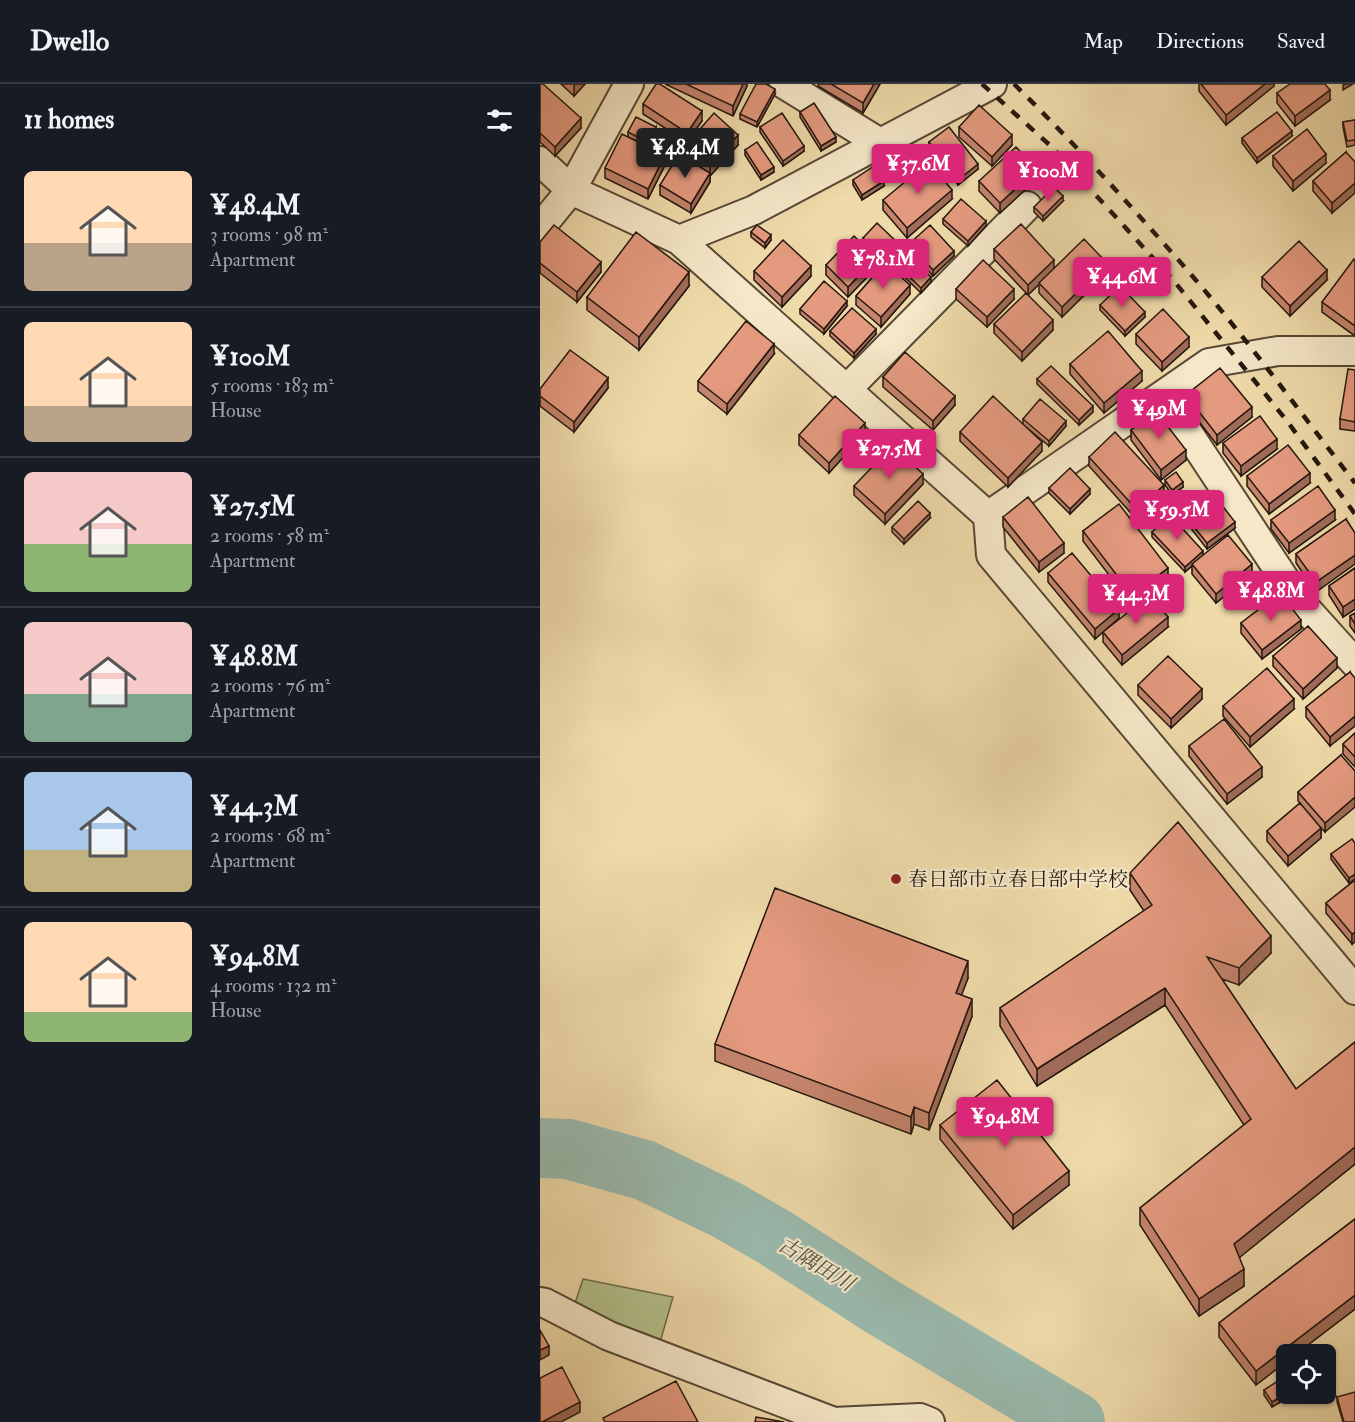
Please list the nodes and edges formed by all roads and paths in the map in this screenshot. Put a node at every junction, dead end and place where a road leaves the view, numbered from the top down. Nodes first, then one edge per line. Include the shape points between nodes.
1 (629, 84) edge
2 (784, 84) edge
3 (992, 84) edge
4 (880, 143) junction
5 (540, 161) edge
6 (570, 190) junction
7 (1027, 206) dead end
8 (540, 228) edge
9 (679, 240) junction
10 (1355, 351) edge
11 (847, 390) junction
12 (1164, 395) junction
13 (988, 516) junction
14 (1355, 663) edge
15 (1355, 990) edge
16 (540, 1302) edge
17 (930, 1422) edge

1 - 6 street
2 - 4 street
3 - 4 street
4 - 9 street via 753,210
5 - 6 street
6 - 8 street
6 - 9 street
7 - 11 street
9 - 11 street
10 - 12 street via 1278,351 1209,363
11 - 13 street
12 - 13 street
12 - 14 street via 1299,601
13 - 15 street via 991,555
16 - 17 street via 609,1336 834,1422 920,1418

